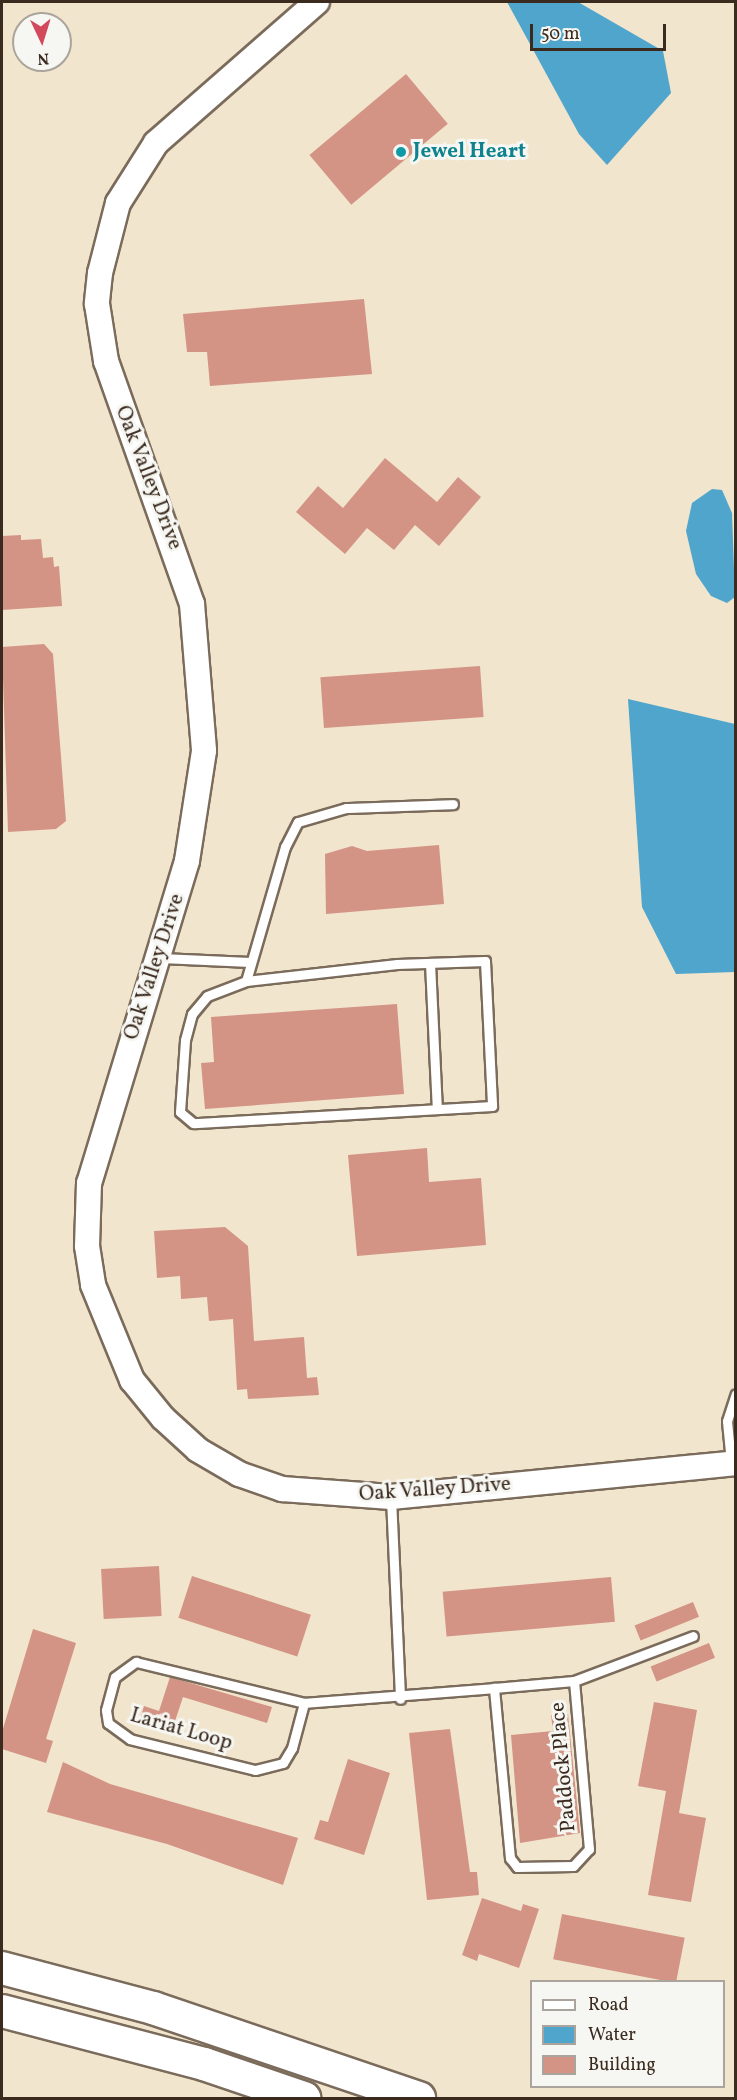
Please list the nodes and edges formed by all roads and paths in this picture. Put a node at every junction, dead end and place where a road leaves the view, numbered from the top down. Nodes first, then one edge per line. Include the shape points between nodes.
1 (318, 2) edge
2 (453, 804) dead end
3 (158, 958) junction
4 (252, 962) junction
5 (430, 963) junction
6 (246, 981) junction
7 (437, 1108) junction
8 (735, 1394) edge
9 (733, 1463) edge
10 (392, 1497) junction
11 (693, 1636) dead end
12 (574, 1681) junction
13 (494, 1688) junction
14 (400, 1699) junction
15 (304, 1703) junction
16 (2, 1968) edge
17 (2, 2010) edge
18 (304, 2098) edge
19 (419, 2098) edge

1 - 3 street, Oak Valley Drive via 156,143 118,203 100,273 97,304 106,361 182,565 192,604 202,697 204,751 195,826
2 - 4 lane via 346,808 298,822
3 - 4 lane
3 - 10 street, Oak Valley Drive via 89,1183 87,1246 114,1344 132,1380 163,1418 198,1450 239,1474 282,1489
4 - 6 lane
5 - 6 lane
5 - 7 lane
5 - 7 lane via 485,961 492,1095 492,1106
6 - 7 lane via 207,996 192,1014 178,1096 180,1112 193,1123
8 - 9 lane via 727,1421
9 - 10 street, Oak Valley Drive
10 - 14 lane
11 - 12 lane
12 - 13 lane, Paddock Place
12 - 13 lane, Paddock Place via 589,1849 573,1866 543,1869 517,1867 510,1858
13 - 14 lane, Paddock Place
14 - 15 lane, Lariat Loop
15 - 15 lane, Lariat Loop via 136,1662 115,1677 106,1710 108,1722 130,1738 271,1770 292,1748
16 - 19 highway via 153,2008
17 - 18 highway via 204,2064

